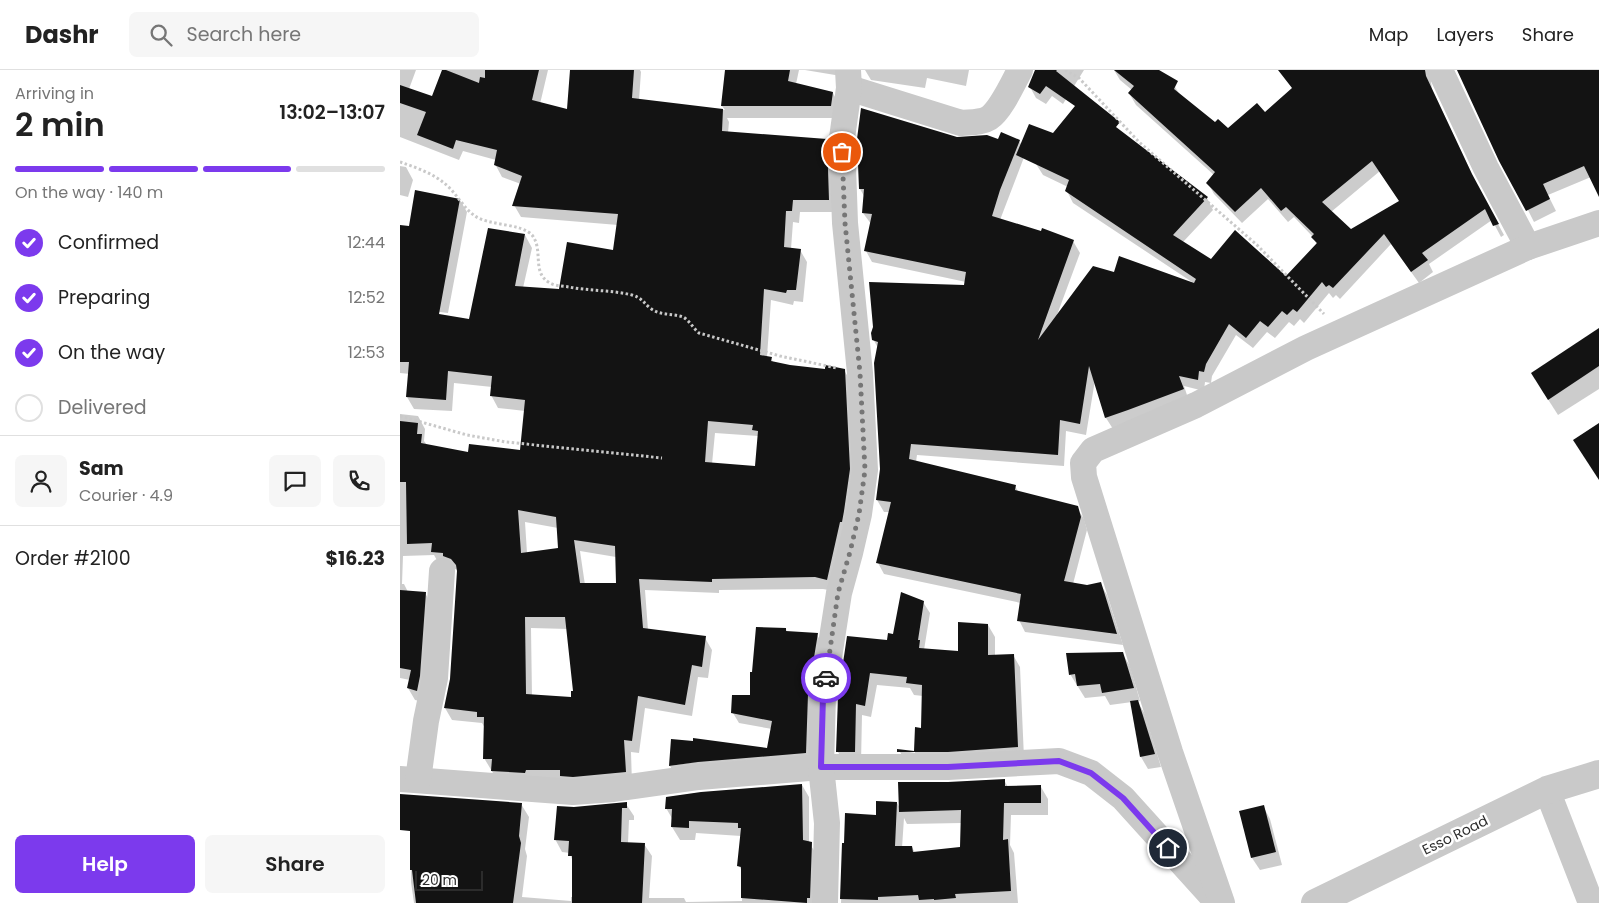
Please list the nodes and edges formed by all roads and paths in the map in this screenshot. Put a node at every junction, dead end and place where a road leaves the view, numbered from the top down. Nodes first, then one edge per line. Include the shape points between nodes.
1 (1020, 70) edge
2 (1065, 70) edge
3 (1440, 70) edge
4 (849, 79) edge
5 (400, 162) edge
6 (1599, 223) edge
7 (1528, 247) junction
8 (1341, 332) junction
9 (860, 373) junction
10 (400, 416) edge
11 (662, 458) dead end
12 (442, 571) dead end
13 (821, 767) junction
14 (1599, 774) edge
15 (409, 779) edge
16 (1547, 790) junction
17 (826, 903) edge
18 (1218, 903) edge
19 (1222, 903) edge
20 (1315, 903) edge
21 (1591, 903) edge

1 - 4 street via 989,118 961,123
2 - 8 path via 1079,78 1139,142 1257,245
3 - 7 street
4 - 9 street via 842,138 844,206
5 - 9 path via 445,183 476,217 532,235 539,270 542,277 552,284 632,295 666,315 685,318 699,333 780,356
6 - 7 street
7 - 8 street
8 - 19 street via 1196,405 1093,450 1083,463 1084,477 1158,714
9 - 13 street via 865,470 859,514 838,593 830,645 823,696
10 - 11 path via 467,435 498,440
12 - 15 street via 435,678
13 - 15 street via 573,792
13 - 17 street via 827,823
13 - 18 street via 948,767 1059,761 1091,773 1123,798
14 - 16 street, Esso Road
16 - 20 street, Esso Road
16 - 21 street

